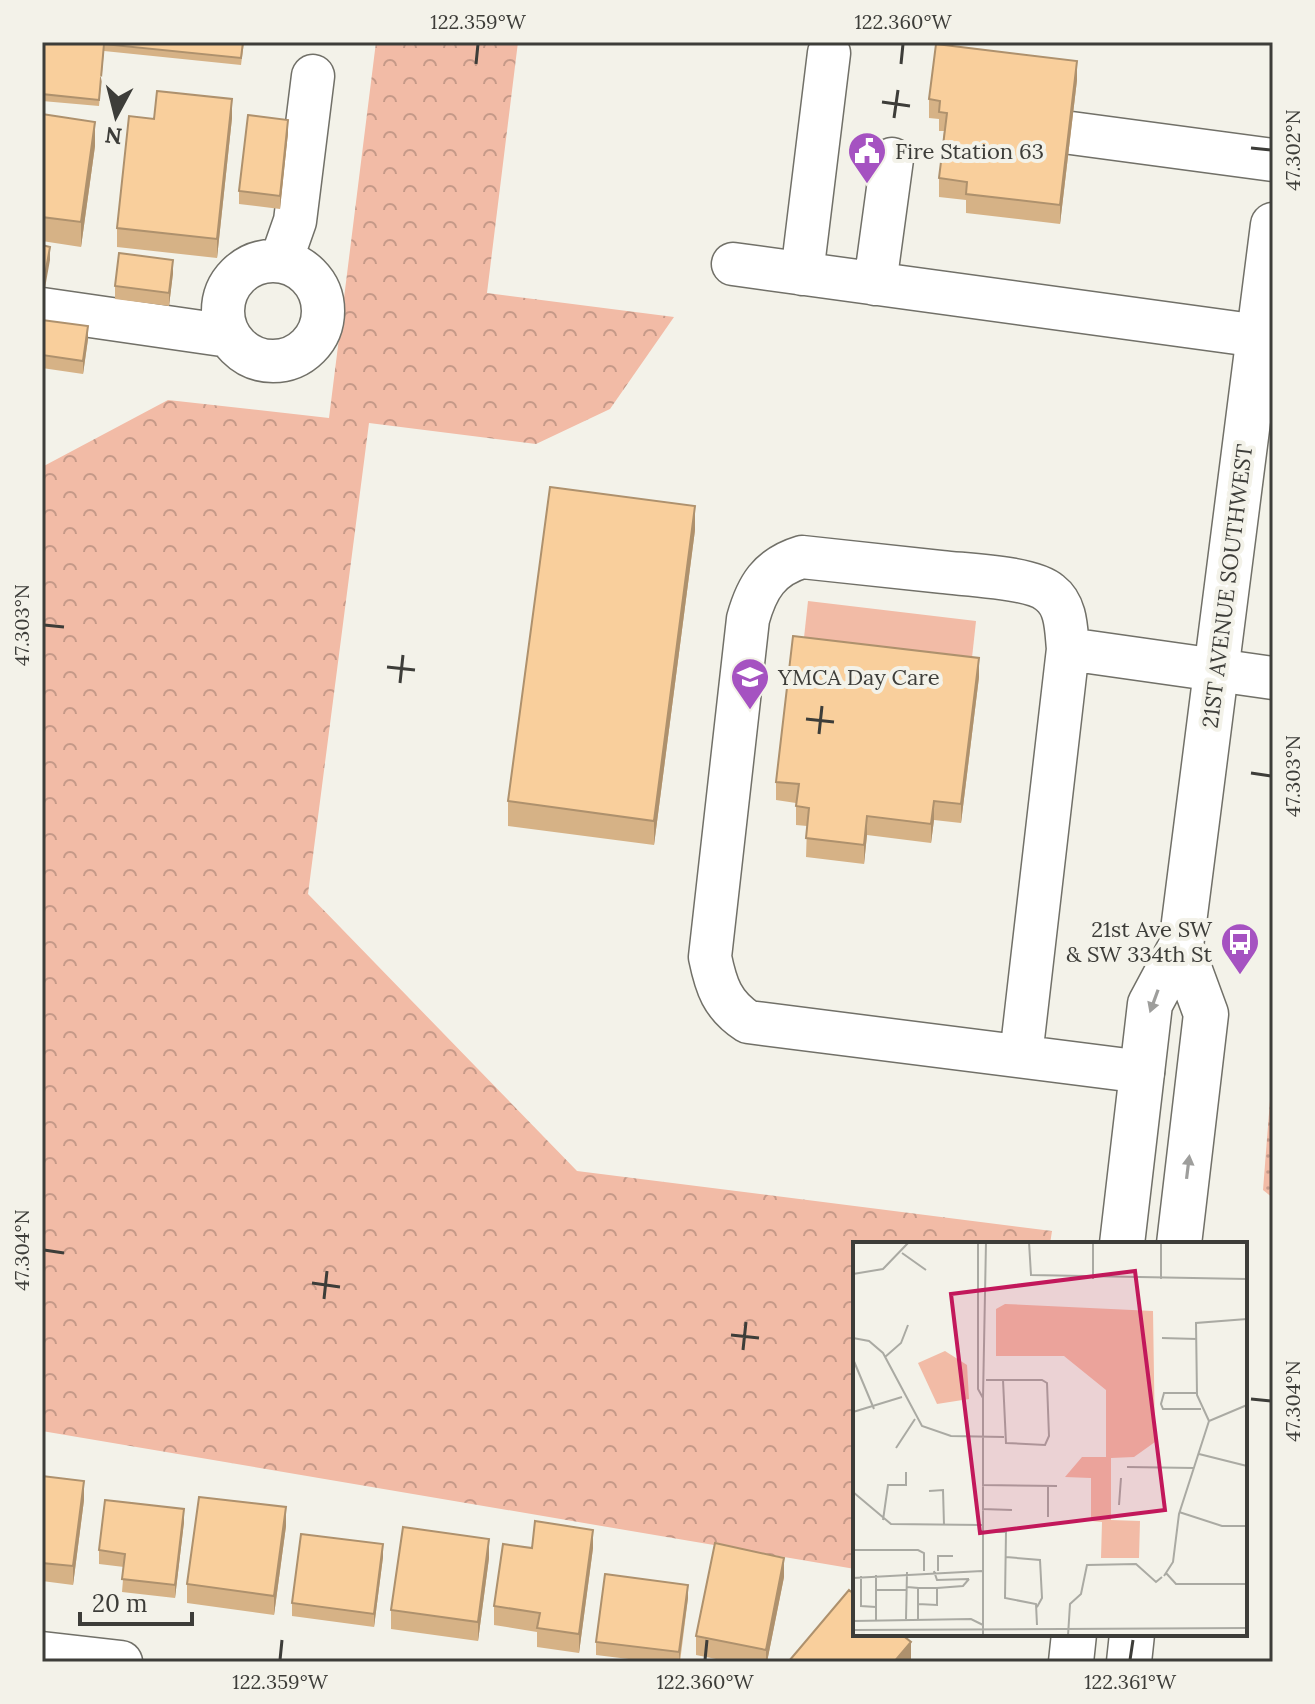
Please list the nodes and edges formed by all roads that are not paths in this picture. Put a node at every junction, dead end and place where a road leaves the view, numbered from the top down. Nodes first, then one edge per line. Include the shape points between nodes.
1 (829, 53) dead end
2 (313, 76) dead end
3 (1071, 133) edge
4 (892, 159) dead end
5 (1273, 160) edge
6 (1273, 225) edge
7 (281, 261) junction
8 (733, 264) dead end
9 (802, 274) junction
10 (875, 284) junction
11 (42, 309) edge
12 (229, 336) junction
13 (1259, 336) junction
14 (1068, 649) junction
15 (1216, 670) junction
16 (1273, 678) edge
17 (1181, 946) junction
18 (1021, 1056) junction
19 (1143, 1072) junction
20 (1122, 1242) edge
21 (1179, 1242) edge
22 (1074, 1636) edge
23 (1132, 1636) edge
24 (42, 1653) edge
25 (121, 1662) edge
26 (1071, 1662) edge
27 (1129, 1662) edge

1 - 9 street
2 - 7 street via 295,221
3 - 5 street
4 - 10 street
6 - 13 main road, 21ST AVENUE SOUTHWEST
7 - 12 street via 255,264 234,278 222,310
7 - 12 street via 298,266 320,292 324,307 316,338 305,351 275,361 244,352
8 - 9 street
9 - 10 street
10 - 13 street
11 - 12 street
13 - 15 main road, 21ST AVENUE SOUTHWEST
14 - 15 street
14 - 18 street
14 - 18 street via 1061,606 1037,586 802,557 786,562 761,585 748,619 710,957 720,994 748,1022
15 - 16 street
15 - 17 main road, 21ST AVENUE SOUTHWEST
17 -> 19 main road, 21ST AVENUE SOUTHWEST via 1150,1004
21 -> 17 main road, 21ST AVENUE SOUTHWEST via 1206,1014
18 - 19 street
19 - 20 main road, 21ST AVENUE SOUTHWEST
22 - 26 main road
23 - 27 main road
24 - 25 street

